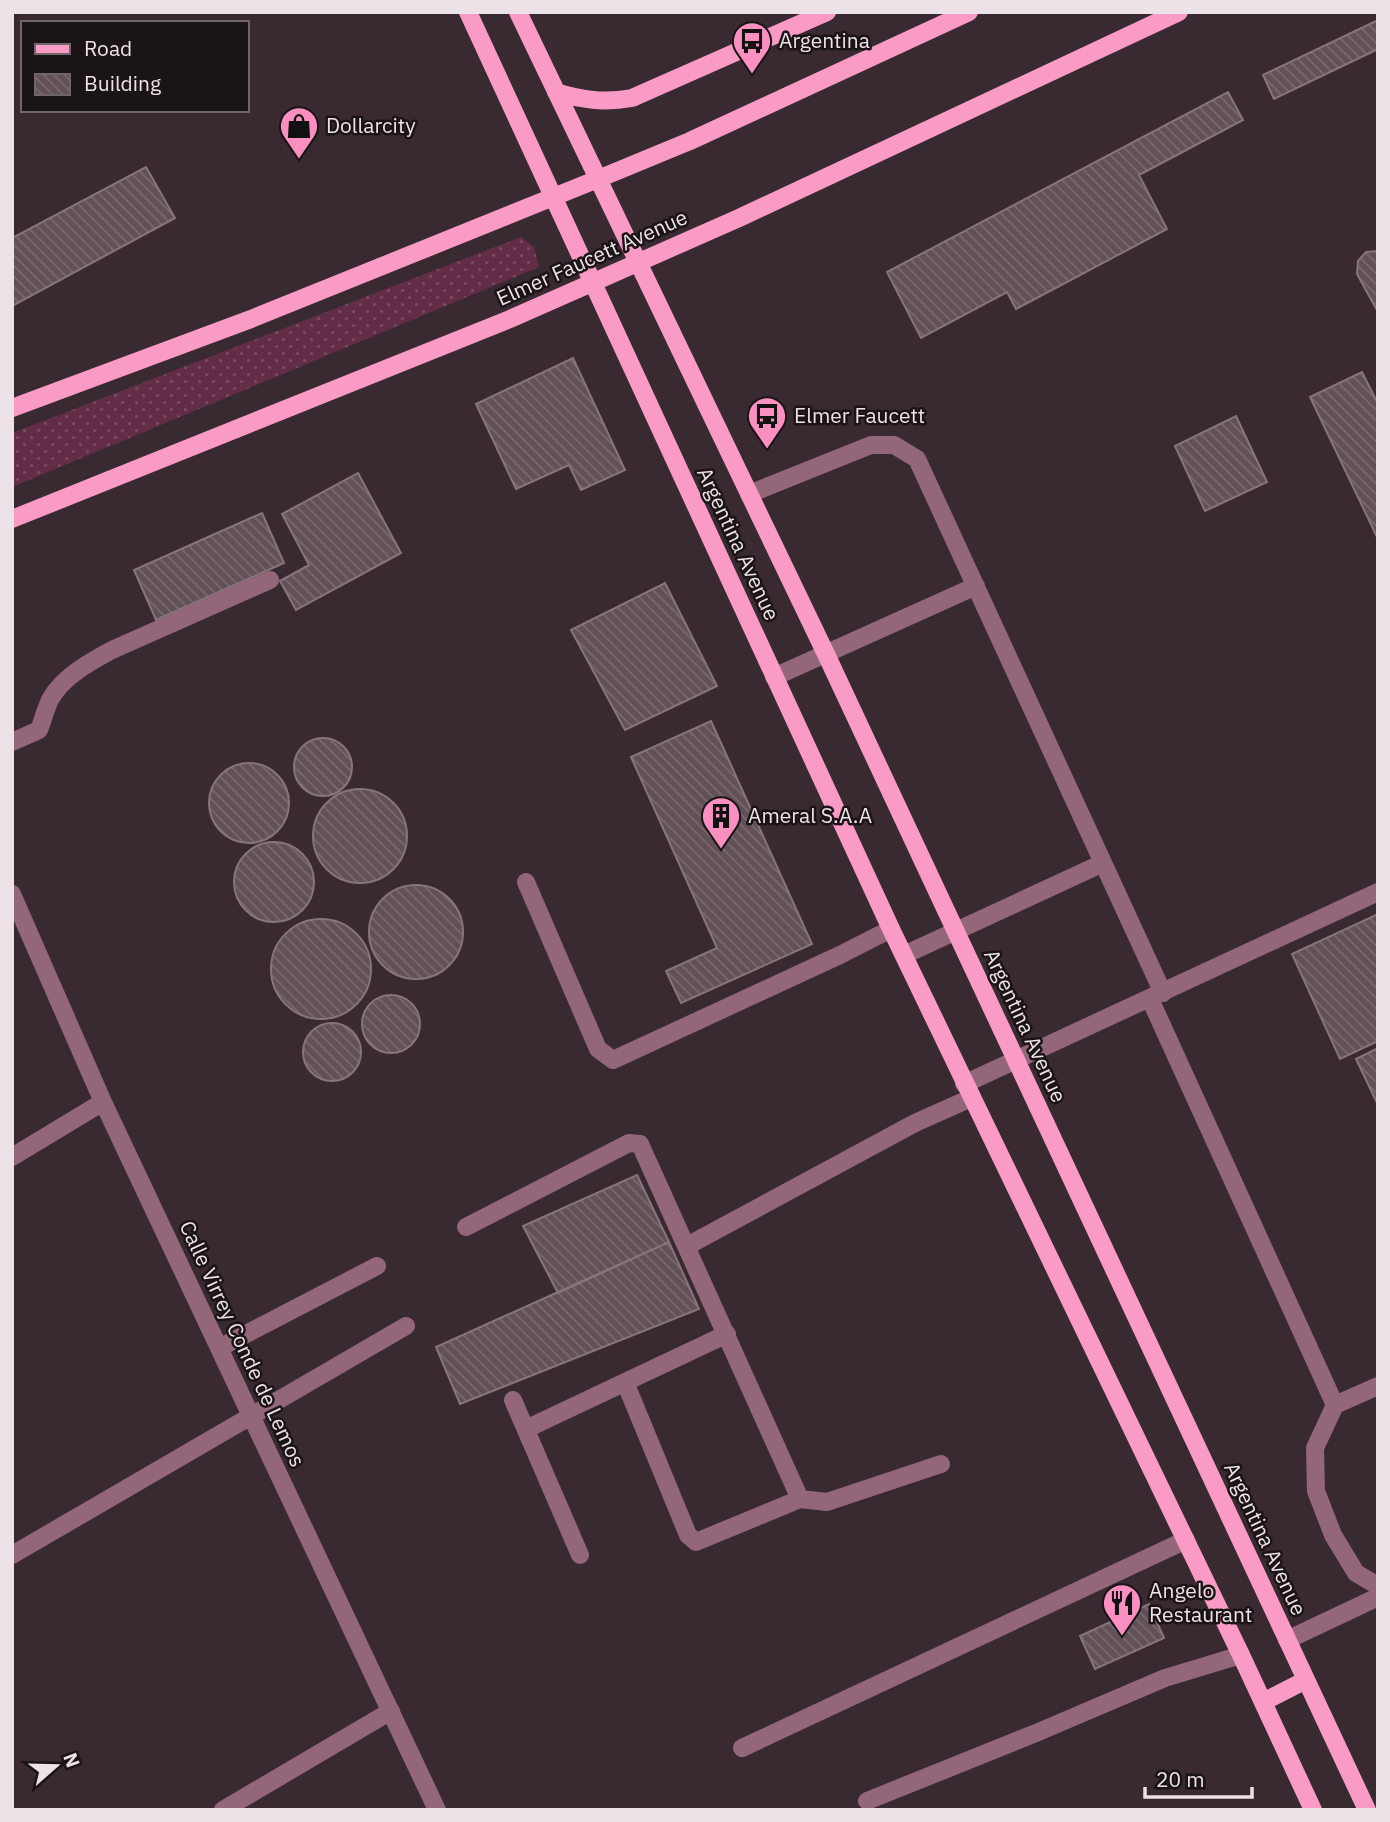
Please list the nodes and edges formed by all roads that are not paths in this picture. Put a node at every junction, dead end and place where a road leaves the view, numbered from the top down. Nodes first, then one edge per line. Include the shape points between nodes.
1 (468, 12) edge
2 (518, 12) edge
3 (827, 12) edge
4 (969, 12) edge
5 (1179, 12) edge
6 (556, 92) junction
7 (598, 179) junction
8 (554, 197) junction
9 (638, 263) junction
10 (593, 282) junction
11 (12, 408) edge
12 (748, 494) junction
13 (12, 519) edge
14 (270, 580) dead end
15 (976, 586) junction
16 (825, 653) junction
17 (774, 677) junction
18 (12, 742) edge
19 (1103, 863) junction
20 (526, 882) dead end
21 (1378, 892) edge
22 (12, 894) edge
23 (891, 929) junction
24 (956, 931) junction
25 (904, 955) junction
26 (1156, 996) junction
27 (1016, 1061) junction
28 (967, 1091) junction
29 (103, 1102) junction
30 (12, 1157) edge
31 (466, 1227) dead end
32 (687, 1246) junction
33 (377, 1266) dead end
34 (406, 1326) dead end
35 (727, 1334) junction
36 (219, 1348) junction
37 (625, 1382) junction
38 (1378, 1386) edge
39 (513, 1400) dead end
40 (1335, 1405) junction
41 (251, 1416) junction
42 (526, 1429) junction
43 (941, 1464) dead end
44 (800, 1499) junction
45 (1186, 1540) junction
46 (12, 1555) edge
47 (580, 1555) dead end
48 (1378, 1586) edge
49 (1378, 1597) edge
50 (1287, 1640) junction
51 (1241, 1655) junction
52 (1306, 1681) junction
53 (1263, 1702) junction
54 (391, 1712) junction
55 (742, 1748) dead end
56 (867, 1801) dead end
57 (222, 1810) edge
58 (437, 1810) edge
59 (1313, 1810) edge
60 (1367, 1810) edge

1 - 8 main road
2 - 6 main road
3 - 6 main road via 632,98 609,102
4 - 7 main road
5 - 9 main road, Elmer Faucett Avenue
6 - 7 main road
7 - 8 main road
7 - 9 main road, Argentina Avenue
8 - 10 main road, Argentina Avenue
8 - 11 main road via 251,319
9 - 10 main road, Elmer Faucett Avenue
9 - 12 main road, Argentina Avenue
10 - 13 main road, Elmer Faucett Avenue via 289,410
10 - 17 main road, Argentina Avenue
12 - 15 street via 871,445 894,445 917,459
12 - 16 main road, Argentina Avenue
14 - 18 street via 88,663 51,699 39,730
15 - 16 street
15 - 19 street
16 - 17 street
16 - 24 main road, Argentina Avenue
17 - 23 main road, Argentina Avenue
19 - 24 street
19 - 26 street
20 - 23 street via 598,1049 613,1060
21 - 26 street
22 - 29 street, Calle Virrey Conde de Lemos
23 - 25 main road, Argentina Avenue
24 - 25 street
24 - 27 main road, Argentina Avenue
25 - 28 main road, Argentina Avenue
26 - 27 street
26 - 40 street
27 - 28 street
27 - 50 main road, Argentina Avenue
28 - 32 street
28 - 45 main road, Argentina Avenue
29 - 30 street
29 - 36 street, Calle Virrey Conde de Lemos
31 - 32 street via 634,1142 640,1144
32 - 35 street
33 - 36 street
34 - 41 street
35 - 37 street
35 - 44 street
36 - 41 street, Calle Virrey Conde de Lemos
37 - 42 street
37 - 44 street via 692,1540
38 - 40 street
39 - 42 street
40 - 48 street via 1315,1448 1316,1490 1332,1535 1356,1573
41 - 46 street
41 - 54 street, Calle Virrey Conde de Lemos
42 - 47 street
43 - 44 street via 827,1502
45 - 51 main road, Argentina Avenue
45 - 55 street
49 - 50 street
50 - 52 main road, Argentina Avenue
51 - 53 main road, Argentina Avenue
51 - 56 street via 1165,1678
52 - 53 main road
52 - 60 main road, Argentina Avenue
53 - 59 main road, Argentina Avenue
54 - 57 street
54 - 58 street, Calle Virrey Conde de Lemos

